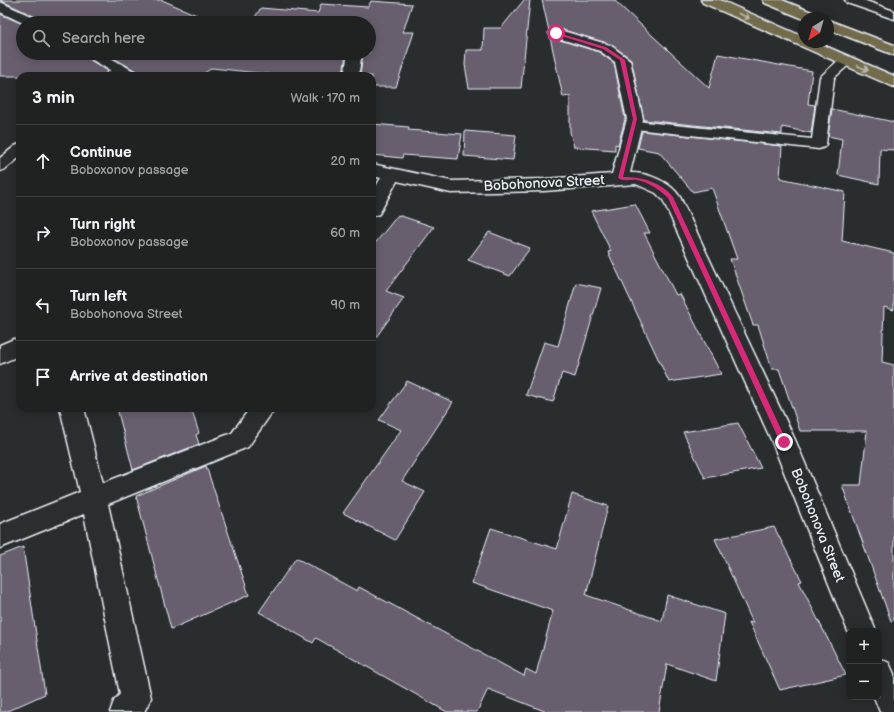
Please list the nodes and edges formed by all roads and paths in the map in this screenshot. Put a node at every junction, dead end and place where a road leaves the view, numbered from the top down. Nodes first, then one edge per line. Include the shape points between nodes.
1 (708, 0) edge
2 (770, 0) edge
3 (851, 0) edge
4 (0, 6) edge
5 (799, 12) edge
6 (894, 15) edge
7 (20, 16) edge
8 (834, 26) edge
9 (556, 33) dead end
10 (894, 50) edge
11 (101, 60) edge
12 (354, 60) edge
13 (846, 61) junction
14 (117, 72) edge
15 (352, 72) edge
16 (894, 82) edge
17 (635, 125) junction
18 (16, 153) edge
19 (0, 166) edge
20 (382, 173) edge
21 (620, 178) junction
22 (376, 195) edge
23 (16, 349) edge
24 (0, 355) edge
25 (73, 412) edge
26 (260, 412) edge
27 (94, 499) junction
28 (0, 536) edge
29 (861, 628) edge
30 (882, 680) edge
31 (894, 709) edge
32 (125, 712) edge

1 -> 13 main road
2 - 5 main road
3 - 6 lane
4 - 7 street
8 - 10 main road
9 - 17 street via 605,48 622,60
11 - 14 street
12 - 15 lane
13 -> 16 main road
13 - 17 lane via 827,77 819,144
17 - 21 street
18 - 19 lane
20 - 21 street, Bobohonova Street via 451,187 544,185
20 - 22 street
21 - 29 street, Bobohonova Street via 638,178 662,189 671,197 784,442
23 - 24 street
25 - 27 street
26 - 27 street via 240,440
27 - 28 street
27 - 32 street via 136,698
30 - 31 street

